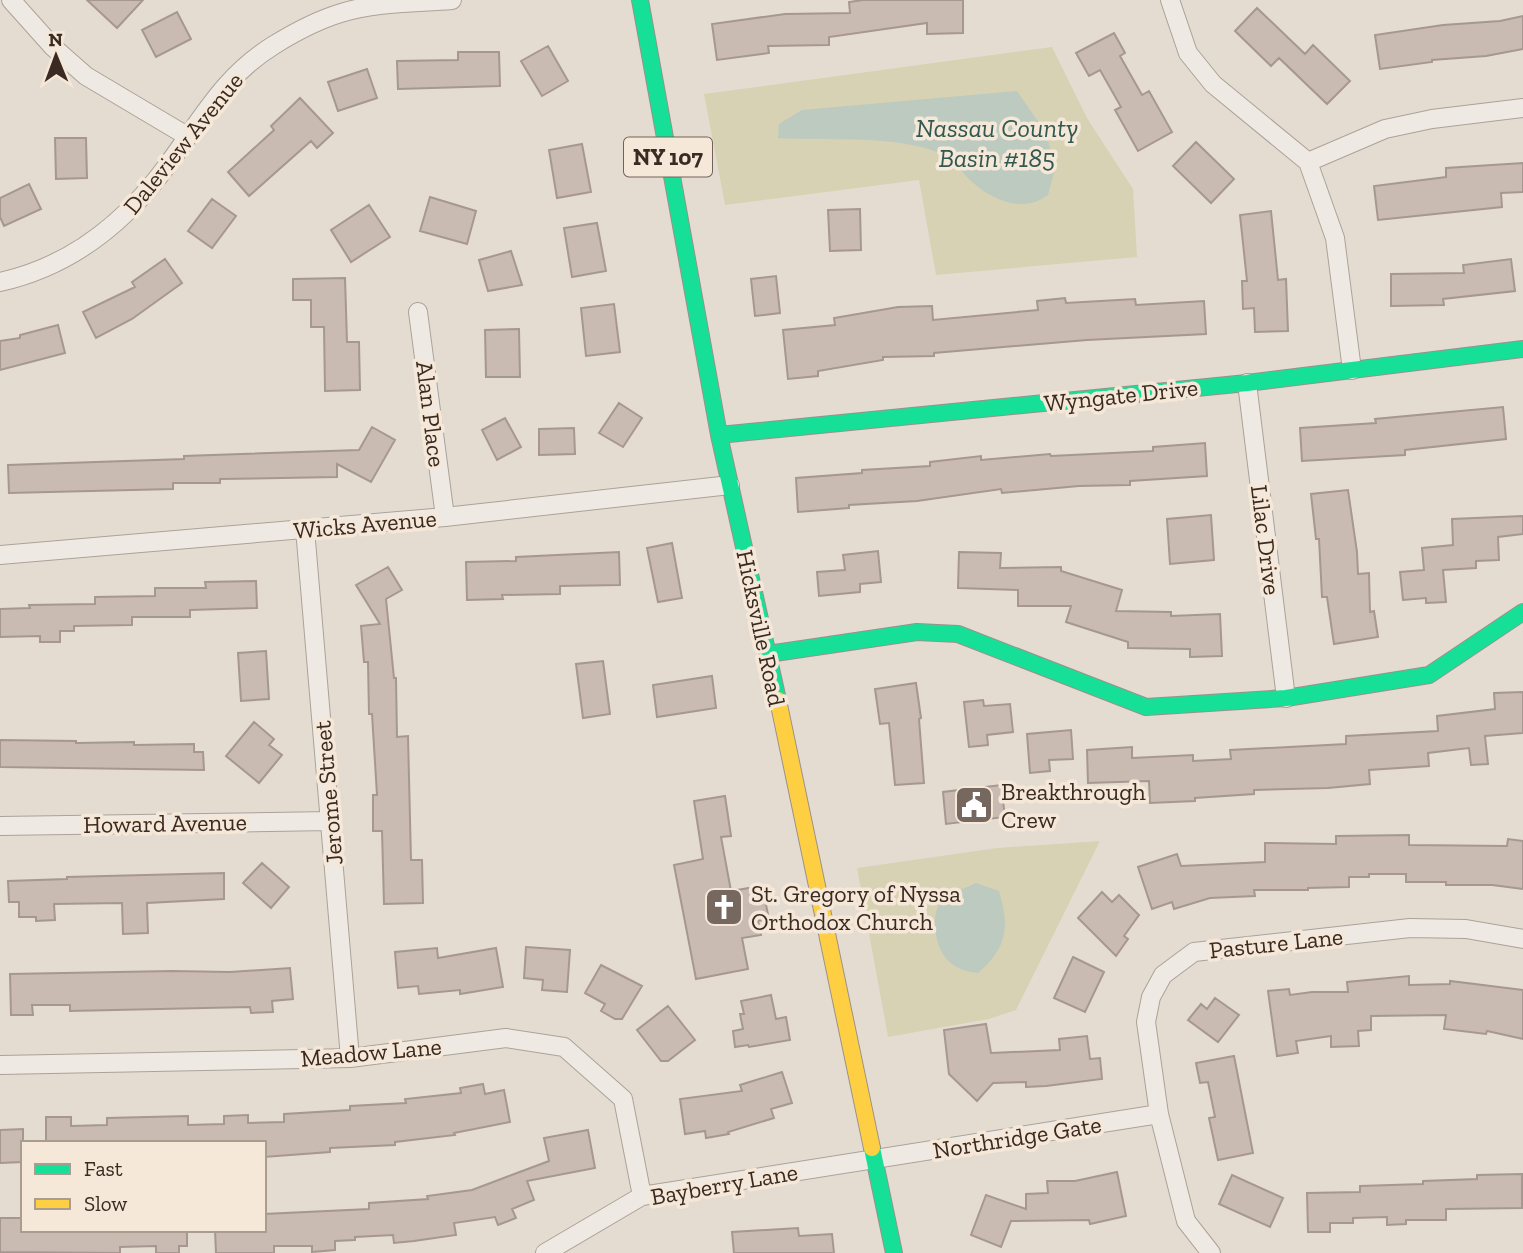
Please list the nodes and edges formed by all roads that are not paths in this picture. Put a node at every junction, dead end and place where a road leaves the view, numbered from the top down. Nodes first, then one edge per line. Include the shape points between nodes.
1 (452, 0) edge
2 (640, 0) edge
3 (1170, 0) edge
4 (7, 3) edge
5 (1523, 108) edge
6 (187, 136) junction
7 (1308, 162) junction
8 (0, 282) edge
9 (418, 312) dead end
10 (1523, 349) edge
11 (1352, 370) junction
12 (1247, 383) junction
13 (719, 435) junction
14 (730, 485) junction
15 (444, 517) junction
16 (305, 529) junction
17 (0, 555) edge
18 (1523, 612) edge
19 (768, 653) junction
20 (1286, 698) junction
21 (331, 821) junction
22 (0, 826) edge
23 (1523, 939) edge
24 (350, 1058) junction
25 (0, 1065) edge
26 (1159, 1114) junction
27 (875, 1159) junction
28 (642, 1196) junction
29 (545, 1253) edge
30 (894, 1253) edge
31 (1211, 1253) edge

1 - 6 street, Daleview Avenue via 344,12 296,32 229,81
2 - 13 street, Hicksville Road / NY 107
3 - 7 street via 1188,53 1213,84
4 - 6 street via 86,76
5 - 7 street via 1385,129
6 - 8 street, Daleview Avenue via 152,186 108,231 64,259
7 - 11 street via 1335,238
9 - 15 street, Alan Place
10 - 11 street, Wyngate Drive
11 - 12 street, Wyngate Drive
12 - 13 street, Wyngate Drive
12 - 20 street, Lilac Drive
13 - 14 street, Hicksville Road / NY 107
14 - 15 street, Wicks Avenue
14 - 19 street, Hicksville Road / NY 107
15 - 16 street, Wicks Avenue
16 - 17 street, Wicks Avenue
16 - 21 street, Jerome Street
18 - 20 street via 1429,675
19 - 20 street via 916,632 958,634 1146,707
19 - 27 street, Hicksville Road / NY 107
21 - 22 street, Howard Avenue
21 - 24 street, Jerome Street
23 - 26 street, Pasture Lane via 1466,929 1410,928 1194,952 1163,975 1151,997 1146,1022
24 - 25 street, Meadow Lane
24 - 28 street, Meadow Lane via 506,1038 564,1047 623,1099
26 - 27 street, Northridge Gate
26 - 31 street, Pasture Lane via 1186,1221
27 - 28 street, Bayberry Lane
27 - 30 street, Hicksville Road / NY 107
28 - 29 street, Bayberry Lane

